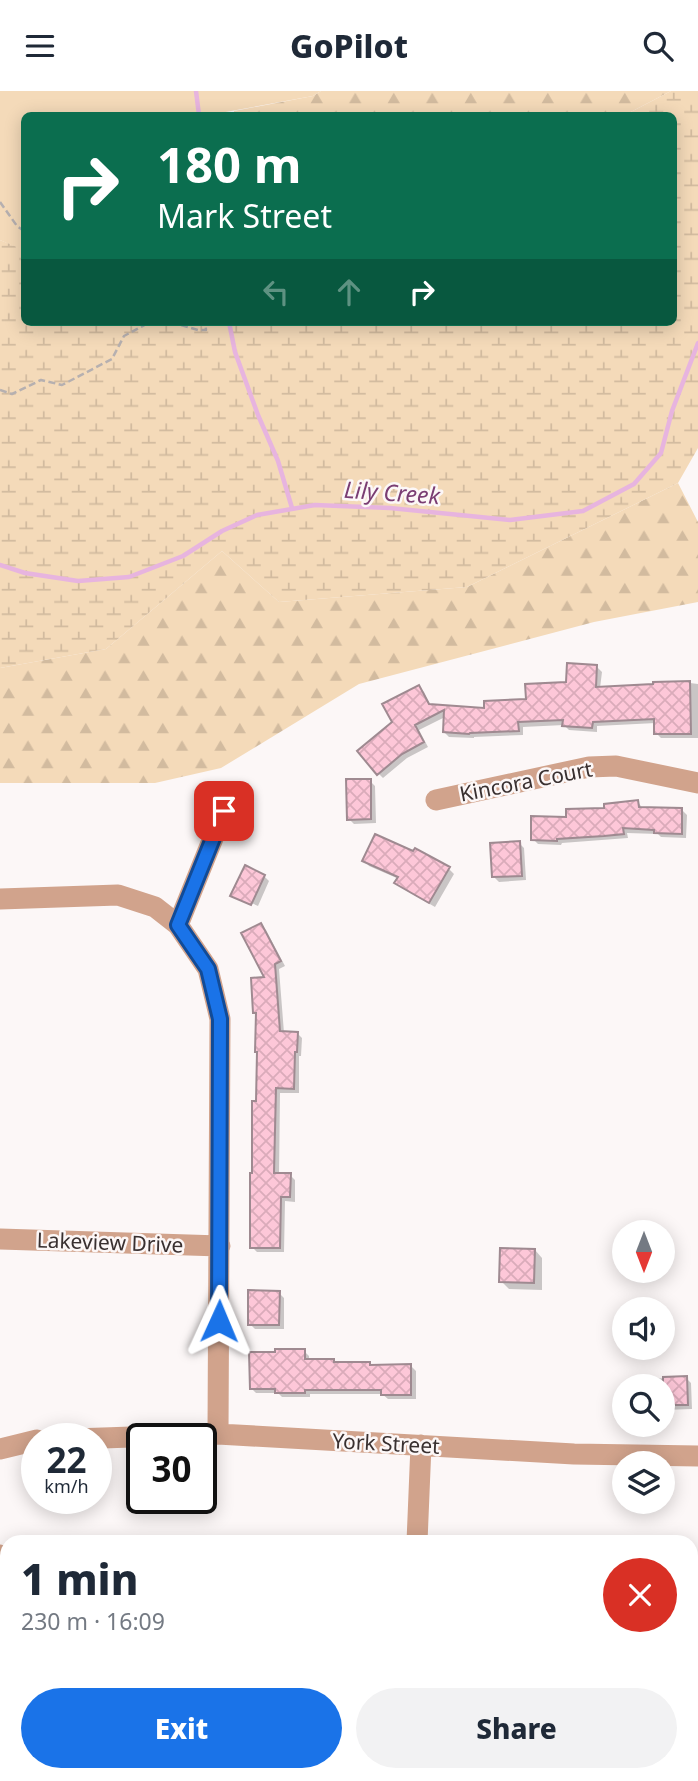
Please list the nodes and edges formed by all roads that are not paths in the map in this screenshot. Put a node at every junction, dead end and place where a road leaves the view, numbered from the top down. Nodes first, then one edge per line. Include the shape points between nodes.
1 (698, 783) edge
2 (436, 800) dead end
3 (224, 811) dead end
4 (0, 899) edge
5 (178, 925) junction
6 (0, 1239) edge
7 (220, 1246) junction
8 (218, 1434) junction
9 (112, 1438) edge
10 (21, 1444) edge
11 (421, 1445) junction
12 (0, 1449) edge
13 (698, 1456) edge
14 (417, 1535) edge

1 - 2 street, Kincora Court via 616,766 589,767
3 - 5 street
4 - 5 street via 118,895 155,907
5 - 7 street via 208,969 220,1019
6 - 7 street, Lakeview Drive
7 - 8 street
8 - 9 street, York Street
8 - 11 street, York Street
10 - 12 street
11 - 13 street, York Street
11 - 14 street

